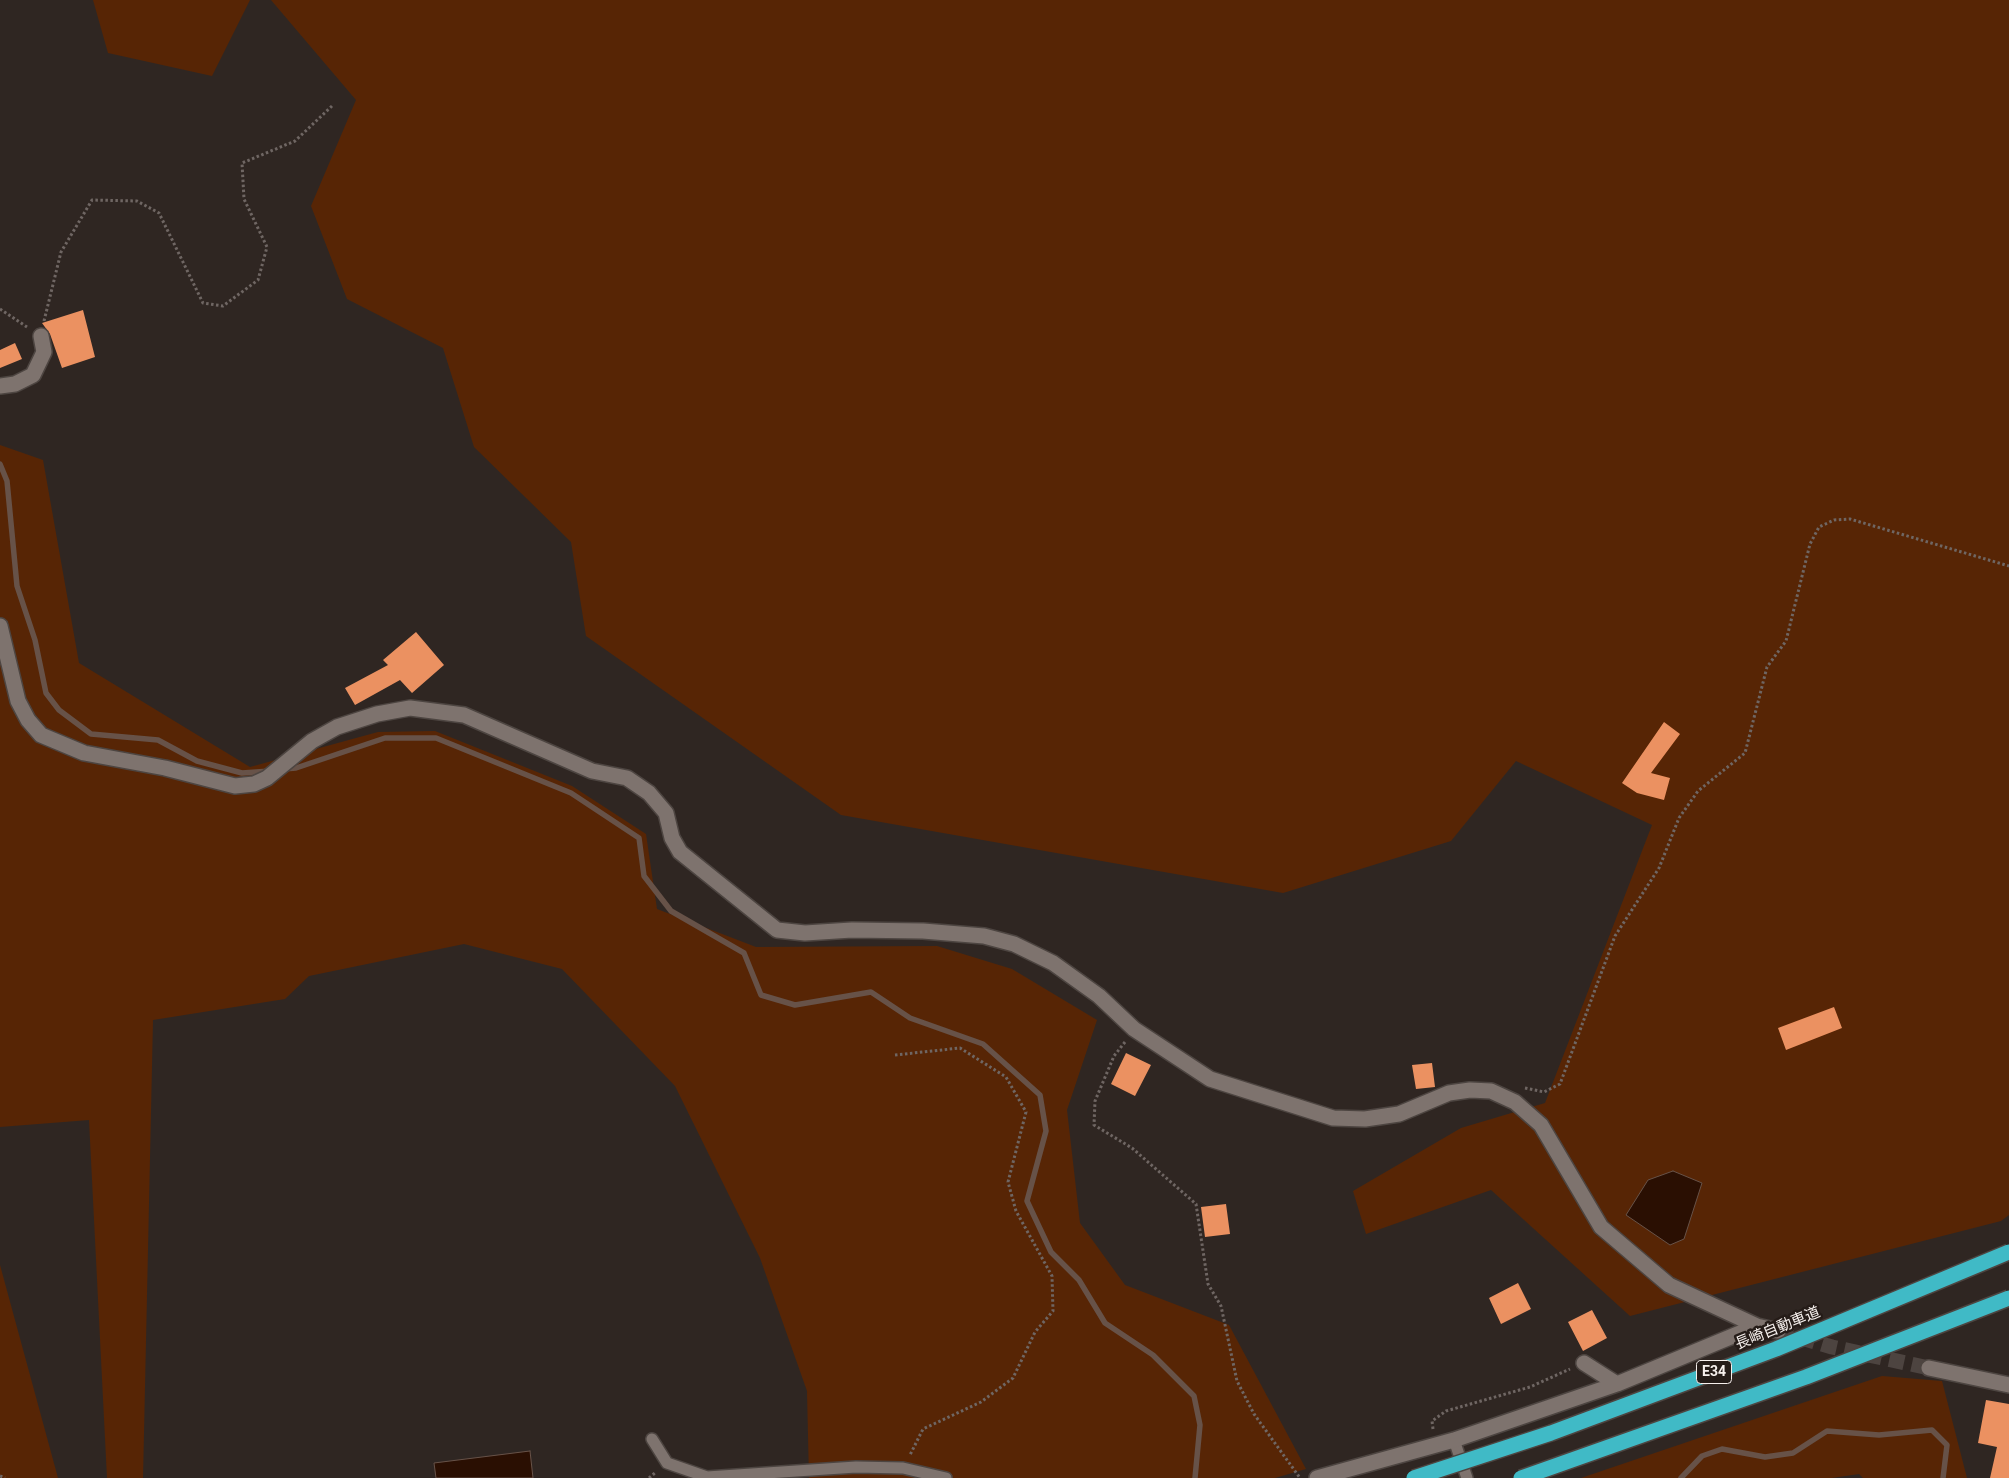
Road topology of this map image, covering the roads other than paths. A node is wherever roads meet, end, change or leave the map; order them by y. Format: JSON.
{"nodes":[{"id":1,"x":41,"y":336,"type":"road end"},
{"id":2,"x":0,"y":386,"type":"edge"},
{"id":3,"x":0,"y":626,"type":"edge"},
{"id":4,"x":2009,"y":1252,"type":"edge"},
{"id":5,"x":2009,"y":1298,"type":"edge"},
{"id":6,"x":1758,"y":1326,"type":"junction"},
{"id":7,"x":1778,"y":1331,"type":"tunnel mouth"},
{"id":8,"x":1584,"y":1363,"type":"road end"},
{"id":9,"x":1929,"y":1368,"type":"tunnel mouth"},
{"id":10,"x":1617,"y":1384,"type":"junction"},
{"id":11,"x":2009,"y":1385,"type":"edge"},
{"id":12,"x":652,"y":1440,"type":"dead end"},
{"id":13,"x":1454,"y":1440,"type":"junction"},
{"id":14,"x":946,"y":1478,"type":"edge"},
{"id":15,"x":1317,"y":1478,"type":"edge"},
{"id":16,"x":1414,"y":1478,"type":"edge"},
{"id":17,"x":1467,"y":1478,"type":"edge"},
{"id":18,"x":1521,"y":1478,"type":"edge"}],
"edges":[{"from":1,"to":2,"type":"street"},
{"from":3,"to":6,"type":"street"},
{"from":4,"to":16,"type":"highway","name":"長崎自動車道","number":"E34","bridge":true},
{"from":5,"to":18,"type":"highway","number":"E34","bridge":true},
{"from":6,"to":7,"type":"street"},
{"from":6,"to":10,"type":"street"},
{"from":8,"to":10,"type":"street"},
{"from":9,"to":11,"type":"street"},
{"from":10,"to":13,"type":"street"},
{"from":12,"to":14,"type":"lane"},
{"from":13,"to":15,"type":"street"},
{"from":13,"to":17,"type":"lane"}]}
